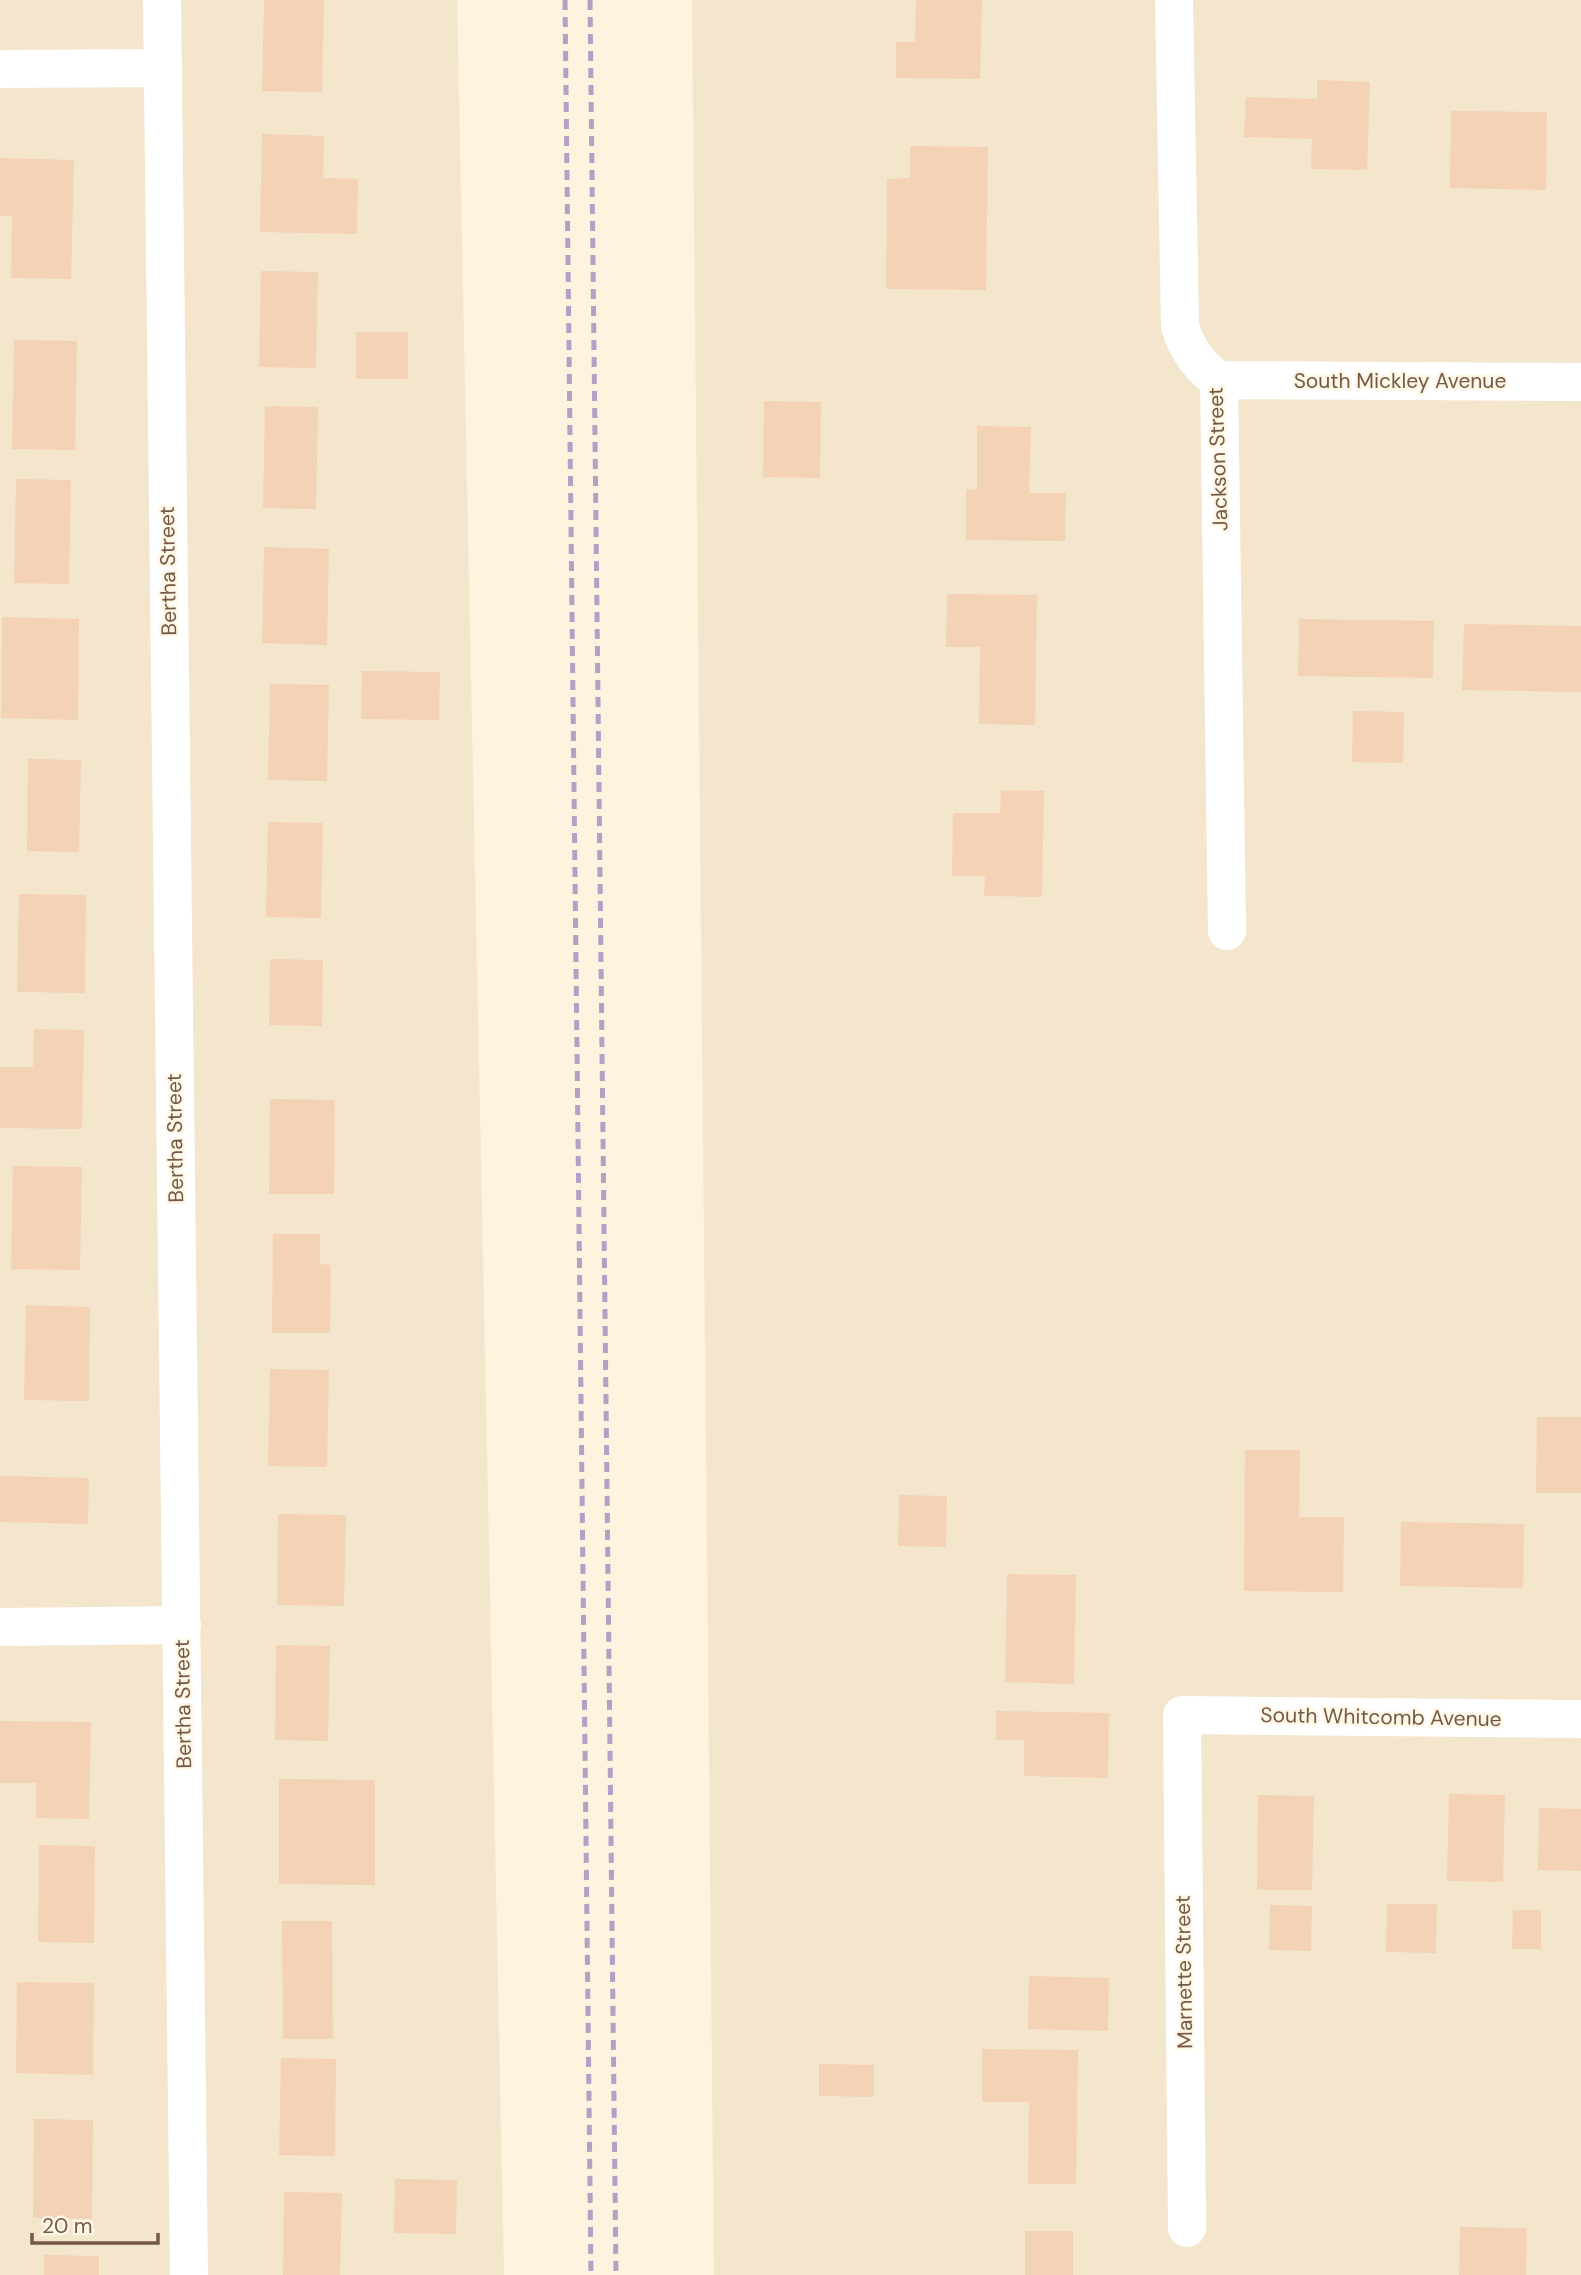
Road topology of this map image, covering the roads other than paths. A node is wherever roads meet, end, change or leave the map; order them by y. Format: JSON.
{"nodes":[{"id":1,"x":162,"y":0,"type":"edge"},
{"id":2,"x":1174,"y":0,"type":"edge"},
{"id":3,"x":163,"y":68,"type":"junction"},
{"id":4,"x":0,"y":69,"type":"edge"},
{"id":5,"x":1219,"y":380,"type":"junction"},
{"id":6,"x":1581,"y":382,"type":"edge"},
{"id":7,"x":1227,"y":931,"type":"dead end"},
{"id":8,"x":182,"y":1625,"type":"junction"},
{"id":9,"x":0,"y":1627,"type":"edge"},
{"id":10,"x":1182,"y":1715,"type":"joint"},
{"id":11,"x":1581,"y":1719,"type":"edge"},
{"id":12,"x":1187,"y":2228,"type":"dead end"},
{"id":13,"x":189,"y":2275,"type":"edge"}],
"edges":[{"from":1,"to":3,"type":"street","name":"Bertha Street"},
{"from":2,"to":5,"type":"street","name":"Jackson Street"},
{"from":3,"to":4,"type":"street"},
{"from":3,"to":8,"type":"street","name":"Bertha Street"},
{"from":5,"to":6,"type":"street","name":"South Mickley Avenue"},
{"from":5,"to":7,"type":"street","name":"Jackson Street"},
{"from":8,"to":9,"type":"street"},
{"from":8,"to":13,"type":"street","name":"Bertha Street"},
{"from":10,"to":11,"type":"street","name":"South Whitcomb Avenue"},
{"from":10,"to":12,"type":"street","name":"Marnette Street"}]}
